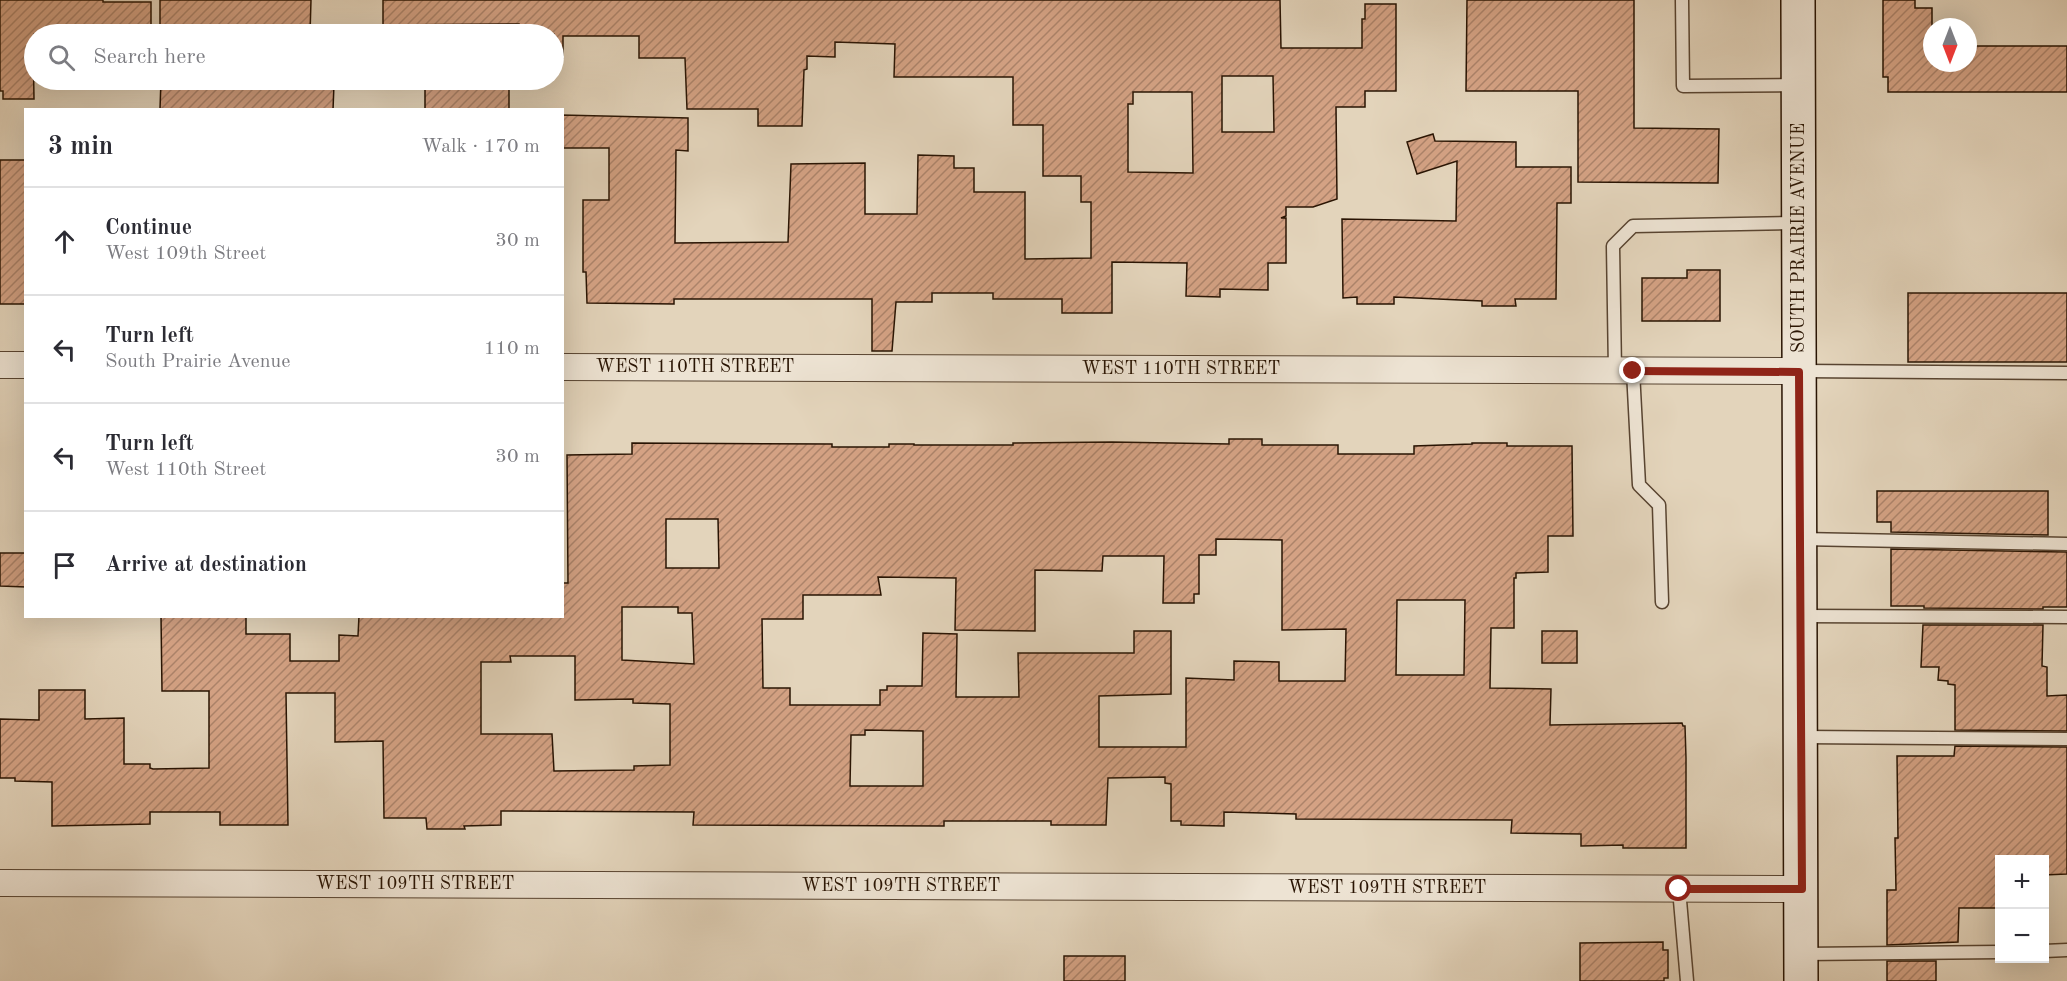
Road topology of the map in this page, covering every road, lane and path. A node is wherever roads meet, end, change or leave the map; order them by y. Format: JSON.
{"nodes":[{"id":1,"x":1682,"y":0,"type":"edge"},
{"id":2,"x":1798,"y":0,"type":"edge"},
{"id":3,"x":1798,"y":85,"type":"junction"},
{"id":4,"x":1799,"y":223,"type":"junction"},
{"id":5,"x":0,"y":365,"type":"edge"},
{"id":6,"x":24,"y":365,"type":"edge"},
{"id":7,"x":564,"y":367,"type":"edge"},
{"id":8,"x":1624,"y":371,"type":"junction"},
{"id":9,"x":1799,"y":372,"type":"junction"},
{"id":10,"x":2067,"y":373,"type":"edge"},
{"id":11,"x":1800,"y":539,"type":"junction"},
{"id":12,"x":2067,"y":544,"type":"edge"},
{"id":13,"x":1662,"y":602,"type":"dead end"},
{"id":14,"x":1800,"y":616,"type":"junction"},
{"id":15,"x":2067,"y":617,"type":"edge"},
{"id":16,"x":1801,"y":737,"type":"junction"},
{"id":17,"x":2067,"y":739,"type":"edge"},
{"id":18,"x":0,"y":883,"type":"edge"},
{"id":19,"x":1679,"y":889,"type":"junction"},
{"id":20,"x":1802,"y":889,"type":"junction"},
{"id":21,"x":2067,"y":950,"type":"edge"},
{"id":22,"x":2049,"y":951,"type":"edge"},
{"id":23,"x":1995,"y":952,"type":"edge"},
{"id":24,"x":1802,"y":967,"type":"edge"},
{"id":25,"x":1687,"y":981,"type":"edge"}],
"edges":[{"from":1,"to":3,"type":"lane"},
{"from":2,"to":3,"type":"main road","name":"SOUTH PRAIRIE AVENUE"},
{"from":3,"to":4,"type":"main road","name":"SOUTH PRAIRIE AVENUE"},
{"from":4,"to":8,"type":"lane"},
{"from":4,"to":9,"type":"main road","name":"SOUTH PRAIRIE AVENUE"},
{"from":5,"to":6,"type":"street"},
{"from":7,"to":8,"type":"street","name":"WEST 110TH STREET"},
{"from":8,"to":9,"type":"street","name":"WEST 110TH STREET"},
{"from":8,"to":13,"type":"lane"},
{"from":9,"to":10,"type":"lane"},
{"from":9,"to":11,"type":"main road","name":"SOUTH PRAIRIE AVENUE"},
{"from":11,"to":12,"type":"lane"},
{"from":11,"to":14,"type":"main road","name":"SOUTH PRAIRIE AVENUE"},
{"from":14,"to":15,"type":"lane"},
{"from":14,"to":16,"type":"main road","name":"SOUTH PRAIRIE AVENUE"},
{"from":16,"to":17,"type":"lane"},
{"from":16,"to":20,"type":"main road","name":"SOUTH PRAIRIE AVENUE"},
{"from":18,"to":19,"type":"street","name":"WEST 109TH STREET"},
{"from":19,"to":20,"type":"street","name":"WEST 109TH STREET"},
{"from":19,"to":25,"type":"lane"},
{"from":20,"to":24,"type":"main road","name":"SOUTH PRAIRIE AVENUE"},
{"from":21,"to":22,"type":"lane"},
{"from":23,"to":24,"type":"lane"}]}
